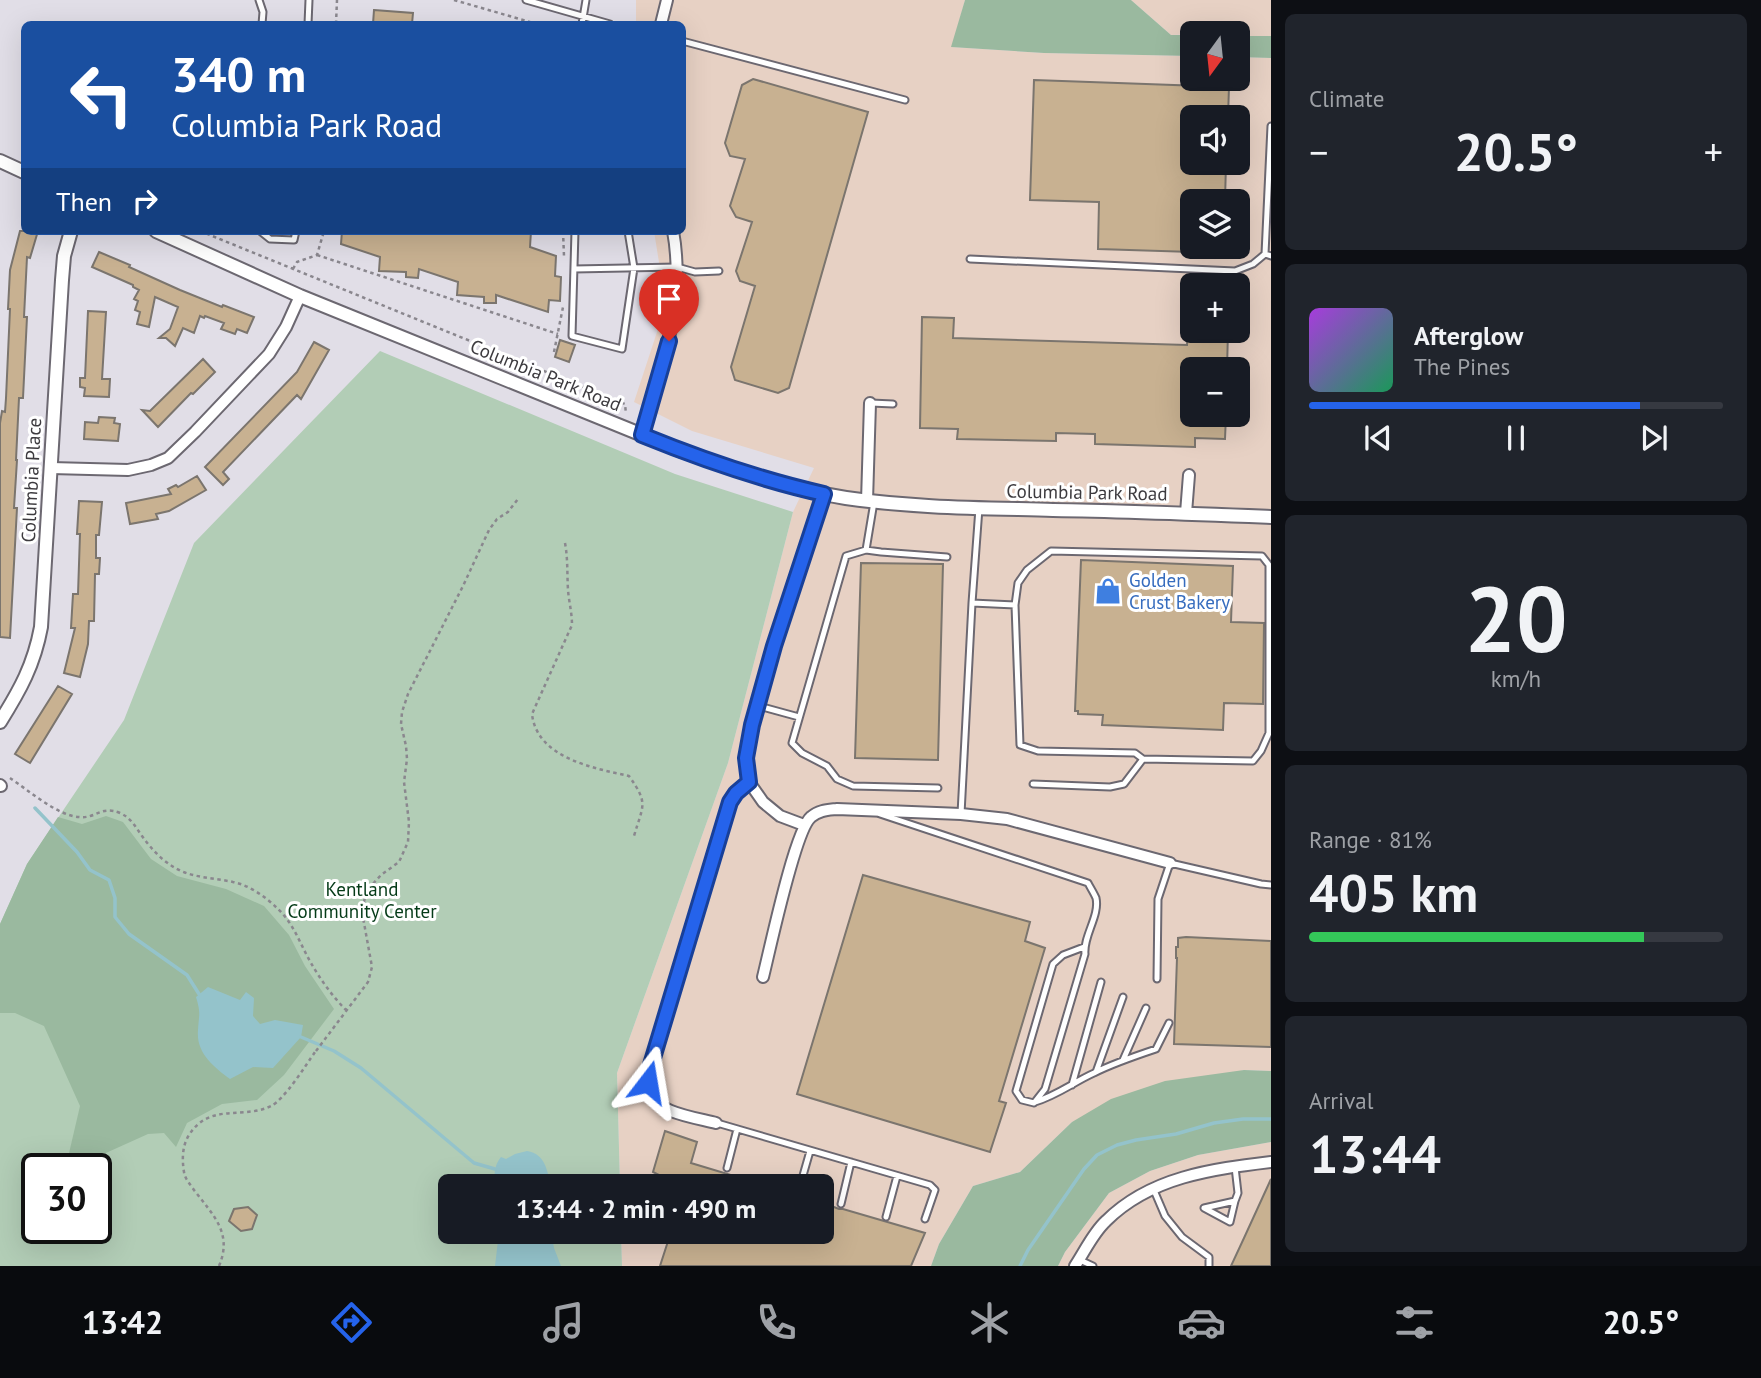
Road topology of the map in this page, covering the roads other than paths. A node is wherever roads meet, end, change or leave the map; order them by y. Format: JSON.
{"nodes":[{"id":1,"x":259,"y":0,"type":"edge"},
{"id":2,"x":309,"y":0,"type":"edge"},
{"id":3,"x":526,"y":0,"type":"edge"},
{"id":4,"x":586,"y":0,"type":"edge"},
{"id":5,"x":667,"y":0,"type":"edge"},
{"id":6,"x":583,"y":17,"type":"junction"},
{"id":7,"x":262,"y":21,"type":"edge"},
{"id":8,"x":308,"y":21,"type":"edge"},
{"id":9,"x":582,"y":21,"type":"edge"},
{"id":10,"x":598,"y":21,"type":"edge"},
{"id":11,"x":662,"y":21,"type":"edge"},
{"id":12,"x":686,"y":42,"type":"edge"},
{"id":13,"x":905,"y":100,"type":"dead end"},
{"id":14,"x":1271,"y":126,"type":"edge"},
{"id":15,"x":0,"y":161,"type":"edge"},
{"id":16,"x":21,"y":171,"type":"edge"},
{"id":17,"x":70,"y":235,"type":"edge"},
{"id":18,"x":165,"y":235,"type":"edge"},
{"id":19,"x":265,"y":235,"type":"edge"},
{"id":20,"x":295,"y":235,"type":"edge"},
{"id":21,"x":575,"y":235,"type":"edge"},
{"id":22,"x":629,"y":235,"type":"edge"},
{"id":23,"x":674,"y":235,"type":"edge"},
{"id":24,"x":1268,"y":255,"type":"edge"},
{"id":25,"x":970,"y":260,"type":"dead end"},
{"id":26,"x":677,"y":267,"type":"junction"},
{"id":27,"x":634,"y":268,"type":"junction"},
{"id":28,"x":574,"y":269,"type":"junction"},
{"id":29,"x":719,"y":271,"type":"dead end"},
{"id":30,"x":300,"y":296,"type":"junction"},
{"id":31,"x":870,"y":403,"type":"joint"},
{"id":32,"x":892,"y":404,"type":"dead end"},
{"id":33,"x":642,"y":435,"type":"junction"},
{"id":34,"x":51,"y":468,"type":"junction"},
{"id":35,"x":1189,"y":475,"type":"dead end"},
{"id":36,"x":824,"y":494,"type":"junction"},
{"id":37,"x":871,"y":501,"type":"junction"},
{"id":38,"x":979,"y":508,"type":"junction"},
{"id":39,"x":1185,"y":513,"type":"junction"},
{"id":40,"x":1271,"y":517,"type":"edge"},
{"id":41,"x":866,"y":550,"type":"junction"},
{"id":42,"x":947,"y":557,"type":"dead end"},
{"id":43,"x":972,"y":603,"type":"junction"},
{"id":44,"x":1015,"y":605,"type":"junction"},
{"id":45,"x":758,"y":705,"type":"junction"},
{"id":46,"x":799,"y":717,"type":"junction"},
{"id":47,"x":0,"y":722,"type":"edge"},
{"id":48,"x":1143,"y":759,"type":"junction"},
{"id":49,"x":749,"y":782,"type":"junction"},
{"id":50,"x":1033,"y":785,"type":"dead end"},
{"id":51,"x":938,"y":788,"type":"dead end"},
{"id":52,"x":867,"y":810,"type":"junction"},
{"id":53,"x":961,"y":814,"type":"junction"},
{"id":54,"x":804,"y":825,"type":"junction"},
{"id":55,"x":1170,"y":863,"type":"junction"},
{"id":56,"x":1271,"y":885,"type":"edge"},
{"id":57,"x":1084,"y":947,"type":"junction"},
{"id":58,"x":763,"y":977,"type":"dead end"},
{"id":59,"x":1157,"y":979,"type":"dead end"},
{"id":60,"x":1101,"y":982,"type":"dead end"},
{"id":61,"x":1123,"y":997,"type":"dead end"},
{"id":62,"x":1146,"y":1007,"type":"dead end"},
{"id":63,"x":1169,"y":1023,"type":"dead end"},
{"id":64,"x":1124,"y":1060,"type":"junction"},
{"id":65,"x":1096,"y":1072,"type":"junction"},
{"id":66,"x":1072,"y":1085,"type":"junction"},
{"id":67,"x":1034,"y":1103,"type":"junction"},
{"id":68,"x":716,"y":1123,"type":"joint"},
{"id":69,"x":737,"y":1129,"type":"junction"},
{"id":70,"x":810,"y":1151,"type":"junction"},
{"id":71,"x":851,"y":1162,"type":"junction"},
{"id":72,"x":1271,"y":1162,"type":"edge"},
{"id":73,"x":1235,"y":1167,"type":"junction"},
{"id":74,"x":727,"y":1168,"type":"dead end"},
{"id":75,"x":803,"y":1174,"type":"edge"},
{"id":76,"x":897,"y":1176,"type":"junction"},
{"id":77,"x":1153,"y":1188,"type":"junction"},
{"id":78,"x":1235,"y":1201,"type":"junction"},
{"id":79,"x":841,"y":1204,"type":"dead end"},
{"id":80,"x":886,"y":1217,"type":"dead end"},
{"id":81,"x":925,"y":1219,"type":"dead end"},
{"id":82,"x":1078,"y":1263,"type":"edge"},
{"id":83,"x":1093,"y":1266,"type":"edge"},
{"id":84,"x":1209,"y":1266,"type":"edge"}],
"edges":[{"from":1,"to":7,"type":"lane"},
{"from":2,"to":8,"type":"lane"},
{"from":3,"to":6,"type":"lane"},
{"from":4,"to":6,"type":"lane"},
{"from":5,"to":11,"type":"street"},
{"from":6,"to":9,"type":"lane"},
{"from":6,"to":10,"type":"lane"},
{"from":12,"to":13,"type":"lane"},
{"from":14,"to":24,"type":"lane"},
{"from":15,"to":16,"type":"street"},
{"from":17,"to":34,"type":"street","name":"Columbia Place"},
{"from":18,"to":30,"type":"street","name":"Columbia Park Road"},
{"from":19,"to":20,"type":"lane"},
{"from":21,"to":28,"type":"lane"},
{"from":22,"to":27,"type":"lane"},
{"from":23,"to":26,"type":"street"},
{"from":24,"to":25,"type":"lane"},
{"from":26,"to":27,"type":"lane"},
{"from":26,"to":29,"type":"lane"},
{"from":26,"to":33,"type":"street"},
{"from":27,"to":28,"type":"lane"},
{"from":27,"to":28,"type":"lane"},
{"from":30,"to":33,"type":"street","name":"Columbia Park Road"},
{"from":30,"to":34,"type":"street"},
{"from":31,"to":32,"type":"lane"},
{"from":31,"to":37,"type":"street"},
{"from":33,"to":36,"type":"street","name":"Columbia Park Road"},
{"from":34,"to":47,"type":"street","name":"Columbia Place"},
{"from":35,"to":39,"type":"street"},
{"from":36,"to":37,"type":"street","name":"Columbia Park Road"},
{"from":36,"to":45,"type":"street"},
{"from":37,"to":38,"type":"street","name":"Columbia Park Road"},
{"from":37,"to":41,"type":"lane"},
{"from":38,"to":39,"type":"street","name":"Columbia Park Road"},
{"from":38,"to":43,"type":"lane"},
{"from":39,"to":40,"type":"street","name":"Columbia Park Road"},
{"from":41,"to":42,"type":"lane"},
{"from":41,"to":46,"type":"lane"},
{"from":43,"to":44,"type":"lane"},
{"from":43,"to":53,"type":"lane"},
{"from":44,"to":48,"type":"lane"},
{"from":44,"to":48,"type":"lane"},
{"from":45,"to":46,"type":"lane"},
{"from":45,"to":49,"type":"street"},
{"from":46,"to":51,"type":"lane"},
{"from":48,"to":50,"type":"lane"},
{"from":49,"to":54,"type":"street"},
{"from":49,"to":68,"type":"street"},
{"from":52,"to":53,"type":"street"},
{"from":52,"to":54,"type":"street"},
{"from":52,"to":57,"type":"lane"},
{"from":53,"to":55,"type":"street"},
{"from":54,"to":58,"type":"street"},
{"from":55,"to":56,"type":"lane"},
{"from":55,"to":59,"type":"lane"},
{"from":57,"to":67,"type":"lane"},
{"from":57,"to":67,"type":"lane"},
{"from":60,"to":66,"type":"lane"},
{"from":61,"to":65,"type":"lane"},
{"from":62,"to":64,"type":"lane"},
{"from":63,"to":64,"type":"lane"},
{"from":64,"to":65,"type":"lane"},
{"from":65,"to":66,"type":"lane"},
{"from":66,"to":67,"type":"lane"},
{"from":68,"to":69,"type":"lane"},
{"from":69,"to":70,"type":"lane"},
{"from":69,"to":74,"type":"lane"},
{"from":70,"to":71,"type":"lane"},
{"from":70,"to":75,"type":"lane"},
{"from":71,"to":76,"type":"lane"},
{"from":71,"to":79,"type":"lane"},
{"from":72,"to":73,"type":"street"},
{"from":73,"to":77,"type":"street"},
{"from":73,"to":78,"type":"lane"},
{"from":76,"to":80,"type":"lane"},
{"from":76,"to":81,"type":"lane"},
{"from":77,"to":82,"type":"street"},
{"from":77,"to":84,"type":"lane"},
{"from":78,"to":78,"type":"lane"},
{"from":82,"to":83,"type":"lane"}]}
